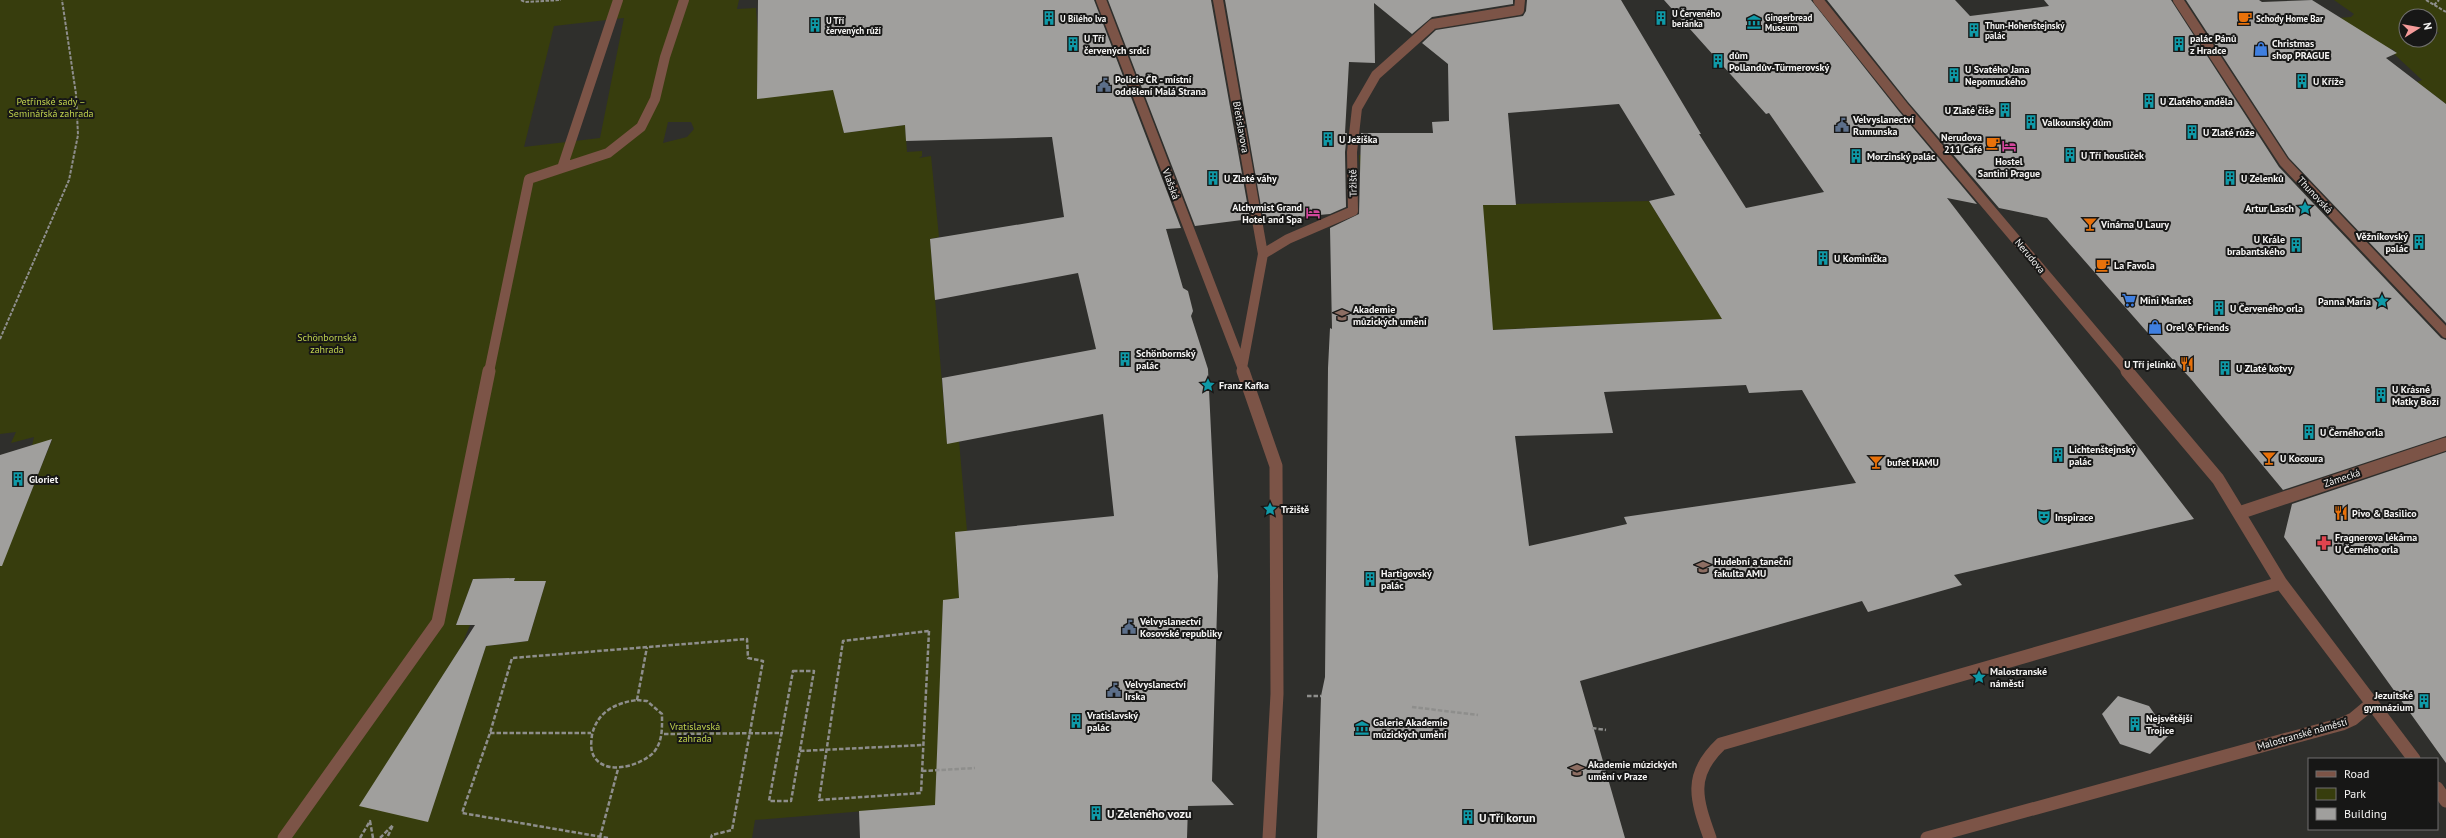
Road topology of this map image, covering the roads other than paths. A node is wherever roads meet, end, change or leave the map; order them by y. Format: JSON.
{"nodes":[{"id":1,"x":618,"y":0,"type":"edge"},
{"id":2,"x":684,"y":0,"type":"edge"},
{"id":3,"x":1101,"y":0,"type":"edge"},
{"id":4,"x":1218,"y":0,"type":"edge"},
{"id":5,"x":1520,"y":0,"type":"edge"},
{"id":6,"x":1818,"y":0,"type":"edge"},
{"id":7,"x":2178,"y":0,"type":"edge"},
{"id":8,"x":562,"y":168,"type":"junction"},
{"id":9,"x":1263,"y":254,"type":"junction"},
{"id":10,"x":2446,"y":333,"type":"edge"},
{"id":11,"x":1242,"y":368,"type":"junction"},
{"id":12,"x":2446,"y":444,"type":"edge"},
{"id":13,"x":2239,"y":513,"type":"junction"},
{"id":14,"x":2281,"y":583,"type":"junction"},
{"id":15,"x":2371,"y":704,"type":"junction"},
{"id":16,"x":2413,"y":758,"type":"edge"},
{"id":17,"x":2438,"y":789,"type":"edge"},
{"id":18,"x":2446,"y":801,"type":"edge"},
{"id":19,"x":284,"y":838,"type":"edge"},
{"id":20,"x":1269,"y":838,"type":"edge"},
{"id":21,"x":1710,"y":838,"type":"edge"},
{"id":22,"x":1927,"y":838,"type":"edge"}],
"edges":[{"from":1,"to":8,"type":"street"},
{"from":2,"to":8,"type":"street"},
{"from":3,"to":11,"type":"street","name":"Vlašská"},
{"from":4,"to":9,"type":"street","name":"Břetislavova"},
{"from":5,"to":9,"type":"street","name":"Tržiště"},
{"from":6,"to":13,"type":"street","name":"Nerudova"},
{"from":7,"to":10,"type":"street","name":"Thunovská"},
{"from":8,"to":19,"type":"street"},
{"from":9,"to":11,"type":"street"},
{"from":11,"to":20,"type":"street"},
{"from":12,"to":13,"type":"street","name":"Zámecká"},
{"from":13,"to":14,"type":"street"},
{"from":14,"to":15,"type":"street"},
{"from":14,"to":21,"type":"street"},
{"from":15,"to":16,"type":"street"},
{"from":15,"to":22,"type":"street","name":"Malostranské náměstí"},
{"from":17,"to":18,"type":"street"}]}
